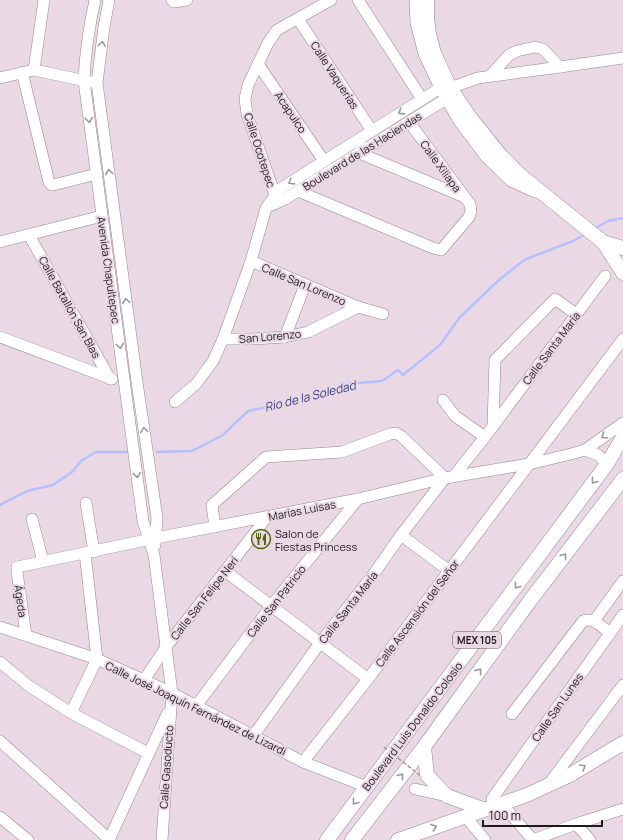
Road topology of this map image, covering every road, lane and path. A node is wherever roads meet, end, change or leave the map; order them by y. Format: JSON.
{"nodes":[{"id":1,"x":44,"y":0,"type":"edge"},
{"id":2,"x":95,"y":0,"type":"edge"},
{"id":3,"x":109,"y":0,"type":"edge"},
{"id":4,"x":172,"y":0,"type":"edge"},
{"id":5,"x":187,"y":0,"type":"edge"},
{"id":6,"x":331,"y":0,"type":"edge"},
{"id":7,"x":358,"y":0,"type":"edge"},
{"id":8,"x":415,"y":0,"type":"edge"},
{"id":9,"x":427,"y":0,"type":"edge"},
{"id":10,"x":298,"y":19,"type":"junction"},
{"id":11,"x":623,"y":58,"type":"edge"},
{"id":12,"x":258,"y":64,"type":"junction"},
{"id":13,"x":560,"y":67,"type":"junction"},
{"id":14,"x":34,"y":70,"type":"junction"},
{"id":15,"x":22,"y":72,"type":"junction"},
{"id":16,"x":490,"y":76,"type":"junction"},
{"id":17,"x":0,"y":78,"type":"edge"},
{"id":18,"x":84,"y":81,"type":"junction"},
{"id":19,"x":97,"y":83,"type":"junction"},
{"id":20,"x":446,"y":92,"type":"junction"},
{"id":21,"x":422,"y":99,"type":"junction"},
{"id":22,"x":409,"y":122,"type":"junction"},
{"id":23,"x":372,"y":131,"type":"junction"},
{"id":24,"x":359,"y":145,"type":"junction"},
{"id":25,"x":324,"y":161,"type":"junction"},
{"id":26,"x":96,"y":174,"type":"junction"},
{"id":27,"x":298,"y":191,"type":"junction"},
{"id":28,"x":463,"y":196,"type":"junction"},
{"id":29,"x":276,"y":199,"type":"junction"},
{"id":30,"x":102,"y":216,"type":"junction"},
{"id":31,"x":29,"y":235,"type":"junction"},
{"id":32,"x":600,"y":239,"type":"junction"},
{"id":33,"x":0,"y":242,"type":"edge"},
{"id":34,"x":623,"y":248,"type":"edge"},
{"id":35,"x":251,"y":261,"type":"junction"},
{"id":36,"x":623,"y":273,"type":"edge"},
{"id":37,"x":605,"y":276,"type":"dead end"},
{"id":38,"x":305,"y":285,"type":"junction"},
{"id":39,"x":358,"y":307,"type":"junction"},
{"id":40,"x":383,"y":314,"type":"dead end"},
{"id":41,"x":576,"y":314,"type":"junction"},
{"id":42,"x":285,"y":336,"type":"junction"},
{"id":43,"x":0,"y":337,"type":"edge"},
{"id":44,"x":223,"y":339,"type":"junction"},
{"id":45,"x":623,"y":339,"type":"edge"},
{"id":46,"x":110,"y":379,"type":"junction"},
{"id":47,"x":124,"y":381,"type":"junction"},
{"id":48,"x":137,"y":382,"type":"junction"},
{"id":49,"x":442,"y":400,"type":"dead end"},
{"id":50,"x":175,"y":402,"type":"dead end"},
{"id":51,"x":623,"y":423,"type":"edge"},
{"id":52,"x":493,"y":426,"type":"junction"},
{"id":53,"x":485,"y":437,"type":"junction"},
{"id":54,"x":623,"y":437,"type":"edge"},
{"id":55,"x":585,"y":450,"type":"junction"},
{"id":56,"x":529,"y":464,"type":"junction"},
{"id":57,"x":607,"y":464,"type":"junction"},
{"id":58,"x":449,"y":478,"type":"junction"},
{"id":59,"x":623,"y":479,"type":"edge"},
{"id":60,"x":358,"y":499,"type":"junction"},
{"id":61,"x":86,"y":503,"type":"dead end"},
{"id":62,"x":266,"y":517,"type":"junction"},
{"id":63,"x":32,"y":519,"type":"dead end"},
{"id":64,"x":215,"y":527,"type":"junction"},
{"id":65,"x":401,"y":535,"type":"junction"},
{"id":66,"x":152,"y":539,"type":"junction"},
{"id":67,"x":89,"y":553,"type":"junction"},
{"id":68,"x":43,"y":561,"type":"junction"},
{"id":69,"x":18,"y":567,"type":"joint"},
{"id":70,"x":448,"y":570,"type":"junction"},
{"id":71,"x":225,"y":571,"type":"junction"},
{"id":72,"x":623,"y":581,"type":"edge"},
{"id":73,"x":271,"y":606,"type":"junction"},
{"id":74,"x":623,"y":616,"type":"edge"},
{"id":75,"x":594,"y":621,"type":"junction"},
{"id":76,"x":1,"y":631,"type":"edge"},
{"id":77,"x":610,"y":633,"type":"junction"},
{"id":78,"x":26,"y":636,"type":"junction"},
{"id":79,"x":320,"y":643,"type":"junction"},
{"id":80,"x":166,"y":648,"type":"junction"},
{"id":81,"x":97,"y":659,"type":"junction"},
{"id":82,"x":0,"y":662,"type":"edge"},
{"id":83,"x":368,"y":679,"type":"junction"},
{"id":84,"x":144,"y":680,"type":"junction"},
{"id":85,"x":623,"y":685,"type":"edge"},
{"id":86,"x":172,"y":693,"type":"junction"},
{"id":87,"x":196,"y":706,"type":"junction"},
{"id":88,"x":170,"y":708,"type":"junction"},
{"id":89,"x":71,"y":713,"type":"junction"},
{"id":90,"x":512,"y":714,"type":"dead end"},
{"id":91,"x":253,"y":736,"type":"junction"},
{"id":92,"x":0,"y":741,"type":"edge"},
{"id":93,"x":623,"y":743,"type":"edge"},
{"id":94,"x":384,"y":747,"type":"dead end"},
{"id":95,"x":424,"y":747,"type":"junction"},
{"id":96,"x":148,"y":753,"type":"junction"},
{"id":97,"x":303,"y":762,"type":"junction"},
{"id":98,"x":422,"y":777,"type":"dead end"},
{"id":99,"x":548,"y":786,"type":"junction"},
{"id":100,"x":367,"y":787,"type":"junction"},
{"id":101,"x":415,"y":789,"type":"dead end"},
{"id":102,"x":447,"y":796,"type":"junction"},
{"id":103,"x":492,"y":804,"type":"junction"},
{"id":104,"x":623,"y":809,"type":"edge"},
{"id":105,"x":0,"y":816,"type":"edge"},
{"id":106,"x":465,"y":816,"type":"junction"},
{"id":107,"x":576,"y":824,"type":"junction"},
{"id":108,"x":28,"y":840,"type":"edge"},
{"id":109,"x":109,"y":840,"type":"edge"},
{"id":110,"x":162,"y":840,"type":"edge"},
{"id":111,"x":327,"y":840,"type":"edge"},
{"id":112,"x":352,"y":840,"type":"edge"},
{"id":113,"x":398,"y":840,"type":"edge"},
{"id":114,"x":485,"y":840,"type":"edge"},
{"id":115,"x":533,"y":840,"type":"edge"},
{"id":116,"x":590,"y":840,"type":"edge"}],
"edges":[{"from":1,"to":14,"type":"street"},
{"from":2,"to":18,"type":"street","name":"Avenida Chapultepec"},
{"from":19,"to":3,"type":"street","name":"Avenida Chapultepec","one_way":true},
{"from":4,"to":5,"type":"street"},
{"from":6,"to":10,"type":"street","name":"Calle Ocotepec"},
{"from":7,"to":21,"type":"street"},
{"from":8,"to":20,"type":"street"},
{"from":9,"to":20,"type":"main road"},
{"from":10,"to":12,"type":"street","name":"Calle Ocotepec"},
{"from":10,"to":23,"type":"street","name":"Calle Vaquerías"},
{"from":11,"to":13,"type":"street"},
{"from":12,"to":25,"type":"street","name":"Acapulco"},
{"from":12,"to":29,"type":"street","name":"Calle Ocotepec"},
{"from":13,"to":16,"type":"street"},
{"from":13,"to":16,"type":"street"},
{"from":14,"to":15,"type":"street"},
{"from":14,"to":18,"type":"street"},
{"from":15,"to":17,"type":"street"},
{"from":15,"to":26,"type":"street"},
{"from":16,"to":20,"type":"street"},
{"from":18,"to":19,"type":"street"},
{"from":18,"to":26,"type":"street","name":"Avenida Chapultepec","one_way":true},
{"from":48,"to":19,"type":"street","name":"Avenida Chapultepec","one_way":true},
{"from":20,"to":21,"type":"street","name":"Boulevard de las Haciendas"},
{"from":20,"to":22,"type":"street","name":"Boulevard de las Haciendas"},
{"from":20,"to":32,"type":"main road"},
{"from":21,"to":23,"type":"street","name":"Boulevard de las Haciendas","one_way":true},
{"from":22,"to":24,"type":"street","name":"Boulevard de las Haciendas"},
{"from":22,"to":28,"type":"street","name":"Calle Xiliapa"},
{"from":23,"to":24,"type":"street","name":"Boulevard de las Haciendas"},
{"from":24,"to":25,"type":"street","name":"Boulevard de las Haciendas"},
{"from":24,"to":27,"type":"street","name":"Boulevard de las Haciendas"},
{"from":24,"to":28,"type":"street"},
{"from":25,"to":29,"type":"street","name":"Boulevard de las Haciendas","one_way":true},
{"from":26,"to":30,"type":"street","name":"Avenida Chapultepec"},
{"from":27,"to":28,"type":"street","name":"Calle Xiliapa"},
{"from":27,"to":29,"type":"street","name":"Boulevard de las Haciendas"},
{"from":29,"to":35,"type":"street"},
{"from":30,"to":31,"type":"street"},
{"from":30,"to":47,"type":"street","name":"Avenida Chapultepec","one_way":true},
{"from":31,"to":33,"type":"street"},
{"from":31,"to":46,"type":"street","name":"Calle Batallón San Blas"},
{"from":32,"to":34,"type":"main road"},
{"from":32,"to":36,"type":"main road"},
{"from":35,"to":38,"type":"street","name":"Calle San Lorenzo"},
{"from":35,"to":44,"type":"street"},
{"from":37,"to":41,"type":"street","name":"Calle Santa María"},
{"from":38,"to":39,"type":"street","name":"Calle San Lorenzo"},
{"from":38,"to":42,"type":"street"},
{"from":39,"to":40,"type":"street","name":"Calle San Lorenzo"},
{"from":39,"to":42,"type":"street","name":"San Lorenzo"},
{"from":41,"to":52,"type":"street","name":"Calle Santa María"},
{"from":41,"to":52,"type":"street"},
{"from":42,"to":44,"type":"street","name":"San Lorenzo"},
{"from":43,"to":46,"type":"street"},
{"from":44,"to":50,"type":"street"},
{"from":45,"to":56,"type":"street","name":"Calle Ascensión del Señor"},
{"from":46,"to":47,"type":"street"},
{"from":47,"to":48,"type":"street"},
{"from":47,"to":66,"type":"street","name":"Avenida Chapultepec","one_way":true},
{"from":66,"to":48,"type":"street","name":"Avenida Chapultepec","one_way":true},
{"from":49,"to":53,"type":"street"},
{"from":51,"to":55,"type":"street","name":"Marias Luisas","one_way":true},
{"from":52,"to":53,"type":"street","name":"Calle Santa María"},
{"from":53,"to":58,"type":"street","name":"Calle Santa María"},
{"from":54,"to":57,"type":"main road","name":"Boulevard Luis Donaldo Colosio","number":"MEX 105"},
{"from":55,"to":56,"type":"street","name":"Marias Luisas"},
{"from":55,"to":57,"type":"street"},
{"from":56,"to":58,"type":"street","name":"Marias Luisas"},
{"from":56,"to":70,"type":"street","name":"Calle Ascensión del Señor"},
{"from":57,"to":100,"type":"main road","name":"Boulevard Luis Donaldo Colosio","number":"MEX 105","one_way":true},
{"from":58,"to":60,"type":"street","name":"Marias Luisas"},
{"from":58,"to":64,"type":"street"},
{"from":58,"to":65,"type":"street","name":"Calle Santa María"},
{"from":95,"to":59,"type":"main road","name":"Boulevard Luis Donaldo Colosio","number":"MEX 105","one_way":true},
{"from":60,"to":62,"type":"street","name":"Marias Luisas"},
{"from":60,"to":73,"type":"street","name":"Calle San Patricio"},
{"from":61,"to":67,"type":"street"},
{"from":62,"to":64,"type":"street","name":"Marias Luisas"},
{"from":62,"to":71,"type":"street","name":"Calle San Felipe Neri"},
{"from":63,"to":68,"type":"street"},
{"from":64,"to":66,"type":"street","name":"Marias Luisas"},
{"from":65,"to":70,"type":"street"},
{"from":65,"to":79,"type":"street","name":"Calle Santa María"},
{"from":66,"to":67,"type":"street","name":"Marias Luisas"},
{"from":66,"to":80,"type":"street","name":"Calle Gasoducto"},
{"from":67,"to":68,"type":"street","name":"Marias Luisas"},
{"from":67,"to":81,"type":"street"},
{"from":68,"to":69,"type":"street","name":"Marias Luisas"},
{"from":69,"to":78,"type":"street","name":"Ágeda"},
{"from":70,"to":83,"type":"street","name":"Calle Ascensión del Señor"},
{"from":71,"to":73,"type":"street"},
{"from":71,"to":80,"type":"street","name":"Calle San Felipe Neri"},
{"from":72,"to":75,"type":"street"},
{"from":73,"to":79,"type":"street"},
{"from":73,"to":87,"type":"street","name":"Calle San Patricio"},
{"from":74,"to":77,"type":"street","name":"Calle San Lunes"},
{"from":75,"to":77,"type":"street"},
{"from":75,"to":90,"type":"street"},
{"from":76,"to":78,"type":"street","name":"Calle José Joaquín Fernández de Lizardi"},
{"from":77,"to":103,"type":"street","name":"Calle San Lunes"},
{"from":78,"to":81,"type":"street","name":"Calle José Joaquín Fernández de Lizardi"},
{"from":79,"to":83,"type":"street"},
{"from":79,"to":91,"type":"street","name":"Calle Santa María"},
{"from":80,"to":84,"type":"street","name":"Calle San Felipe Neri"},
{"from":80,"to":86,"type":"street","name":"Calle Gasoducto"},
{"from":81,"to":84,"type":"street","name":"Calle José Joaquín Fernández de Lizardi"},
{"from":81,"to":89,"type":"street"},
{"from":82,"to":89,"type":"street"},
{"from":83,"to":97,"type":"street","name":"Calle Ascensión del Señor"},
{"from":84,"to":86,"type":"street","name":"Calle José Joaquín Fernández de Lizardi"},
{"from":85,"to":99,"type":"street"},
{"from":86,"to":87,"type":"street","name":"Calle José Joaquín Fernández de Lizardi"},
{"from":86,"to":88,"type":"street","name":"Calle Gasoducto"},
{"from":87,"to":91,"type":"street","name":"Calle José Joaquín Fernández de Lizardi"},
{"from":88,"to":96,"type":"street"},
{"from":88,"to":110,"type":"street","name":"Calle Gasoducto"},
{"from":89,"to":96,"type":"street"},
{"from":91,"to":97,"type":"street","name":"Calle José Joaquín Fernández de Lizardi"},
{"from":92,"to":109,"type":"street"},
{"from":99,"to":93,"type":"main road","one_way":true},
{"from":94,"to":98,"type":"path","bridge":true},
{"from":95,"to":102,"type":"main road"},
{"from":112,"to":95,"type":"main road","name":"Boulevard Luis Donaldo Colosio","number":"MEX 105","one_way":true},
{"from":96,"to":109,"type":"street"},
{"from":97,"to":100,"type":"street","name":"Calle José Joaquín Fernández de Lizardi"},
{"from":99,"to":103,"type":"main road"},
{"from":100,"to":111,"type":"main road","name":"Boulevard Luis Donaldo Colosio","number":"MEX 105","one_way":true},
{"from":101,"to":102,"type":"street"},
{"from":102,"to":103,"type":"main road"},
{"from":103,"to":106,"type":"main road"},
{"from":103,"to":115,"type":"street"},
{"from":104,"to":107,"type":"street"},
{"from":105,"to":108,"type":"street"},
{"from":113,"to":106,"type":"main road","one_way":true},
{"from":106,"to":114,"type":"street"},
{"from":107,"to":115,"type":"street"},
{"from":107,"to":116,"type":"street"}]}
